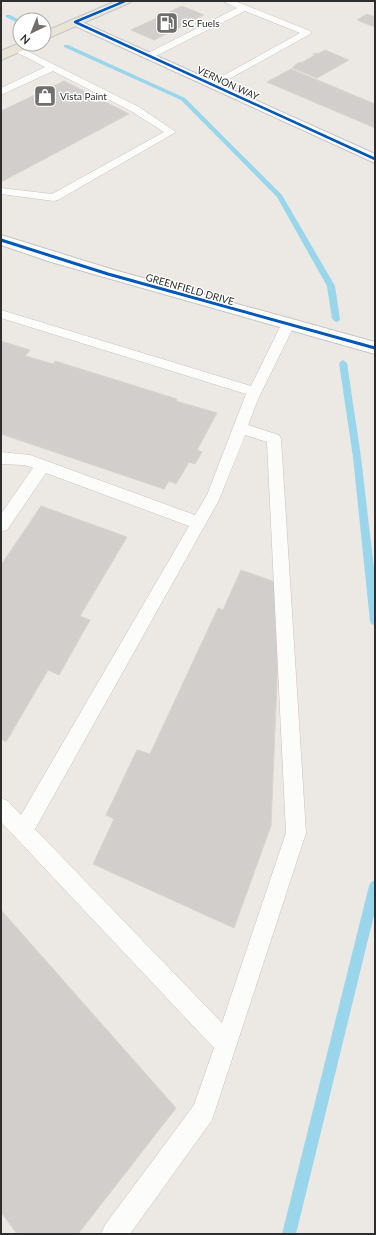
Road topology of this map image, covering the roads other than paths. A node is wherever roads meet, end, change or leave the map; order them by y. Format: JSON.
{"nodes":[{"id":1,"x":125,"y":1,"type":"edge"},
{"id":2,"x":227,"y":1,"type":"edge"},
{"id":3,"x":244,"y":8,"type":"junction"},
{"id":4,"x":75,"y":22,"type":"junction"},
{"id":5,"x":52,"y":32,"type":"edge"},
{"id":6,"x":12,"y":51,"type":"edge"},
{"id":7,"x":31,"y":52,"type":"edge"},
{"id":8,"x":1,"y":56,"type":"edge"},
{"id":9,"x":149,"y":56,"type":"junction"},
{"id":10,"x":53,"y":67,"type":"junction"},
{"id":11,"x":213,"y":85,"type":"junction"},
{"id":12,"x":1,"y":92,"type":"edge"},
{"id":13,"x":375,"y":159,"type":"edge"},
{"id":14,"x":1,"y":191,"type":"edge"},
{"id":15,"x":1,"y":240,"type":"edge"},
{"id":16,"x":1,"y":314,"type":"edge"},
{"id":17,"x":288,"y":324,"type":"junction"},
{"id":18,"x":375,"y":348,"type":"edge"},
{"id":19,"x":255,"y":392,"type":"junction"},
{"id":20,"x":240,"y":428,"type":"junction"},
{"id":21,"x":1,"y":458,"type":"edge"},
{"id":22,"x":43,"y":466,"type":"junction"},
{"id":23,"x":199,"y":523,"type":"junction"},
{"id":24,"x":1,"y":526,"type":"edge"},
{"id":25,"x":1,"y":808,"type":"edge"},
{"id":26,"x":23,"y":831,"type":"junction"},
{"id":27,"x":226,"y":1044,"type":"junction"},
{"id":28,"x":114,"y":1234,"type":"edge"}],
"edges":[{"from":1,"to":4,"type":"main road"},
{"from":2,"to":3,"type":"lane"},
{"from":3,"to":9,"type":"lane"},
{"from":3,"to":11,"type":"lane"},
{"from":4,"to":5,"type":"main road"},
{"from":4,"to":9,"type":"street","name":"VERNON WAY"},
{"from":6,"to":8,"type":"main road"},
{"from":7,"to":10,"type":"lane"},
{"from":9,"to":11,"type":"street","name":"VERNON WAY"},
{"from":10,"to":12,"type":"lane"},
{"from":10,"to":14,"type":"lane"},
{"from":11,"to":13,"type":"street","name":"VERNON WAY"},
{"from":15,"to":17,"type":"street","name":"GREENFIELD DRIVE"},
{"from":16,"to":19,"type":"lane"},
{"from":17,"to":18,"type":"street","name":"GREENFIELD DRIVE"},
{"from":17,"to":19,"type":"lane"},
{"from":19,"to":20,"type":"lane"},
{"from":20,"to":23,"type":"lane"},
{"from":20,"to":27,"type":"lane"},
{"from":21,"to":22,"type":"lane"},
{"from":22,"to":23,"type":"lane"},
{"from":22,"to":24,"type":"lane"},
{"from":23,"to":26,"type":"lane"},
{"from":25,"to":26,"type":"lane"},
{"from":26,"to":27,"type":"lane"},
{"from":27,"to":28,"type":"lane"}]}
